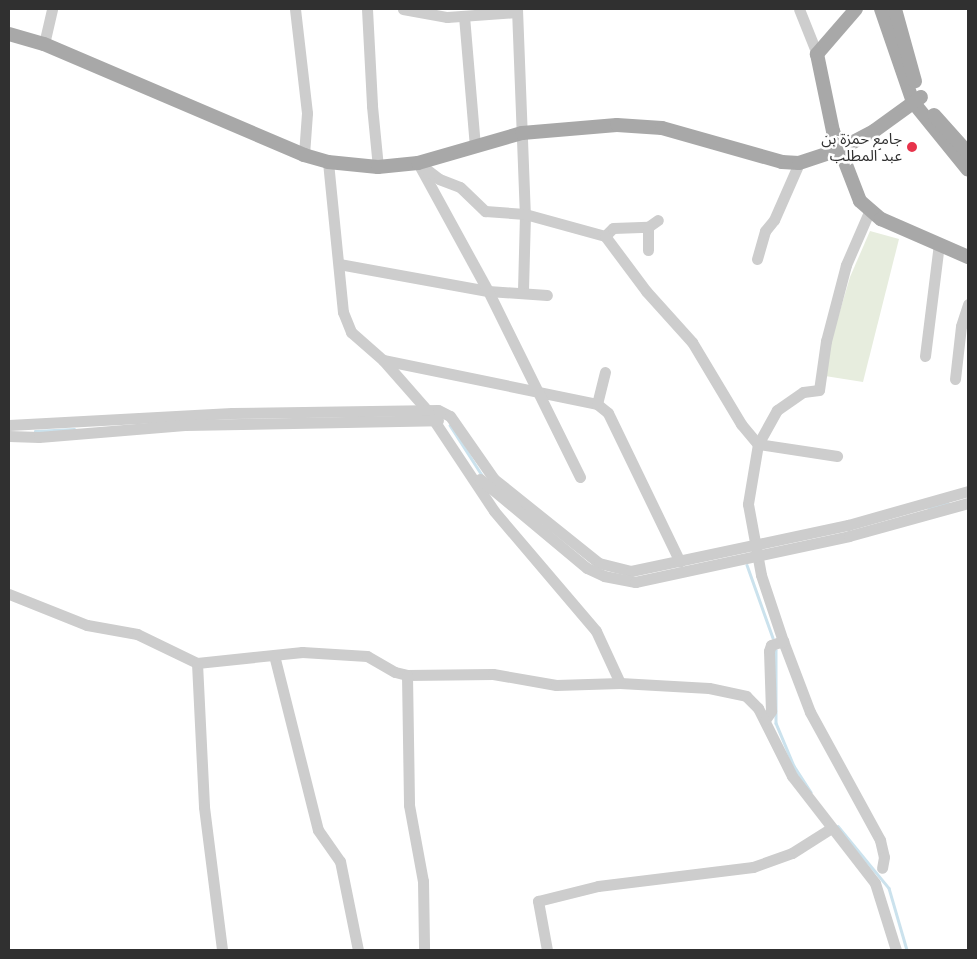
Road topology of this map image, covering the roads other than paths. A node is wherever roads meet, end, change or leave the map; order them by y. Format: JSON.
{"nodes":[{"id":1,"x":52,"y":9,"type":"edge"},
{"id":2,"x":295,"y":9,"type":"edge"},
{"id":3,"x":367,"y":9,"type":"edge"},
{"id":4,"x":403,"y":9,"type":"edge"},
{"id":5,"x":799,"y":9,"type":"edge"},
{"id":6,"x":856,"y":9,"type":"edge"},
{"id":7,"x":881,"y":9,"type":"edge"},
{"id":8,"x":895,"y":9,"type":"edge"},
{"id":9,"x":517,"y":10,"type":"edge"},
{"id":10,"x":448,"y":13,"type":"edge"},
{"id":11,"x":464,"y":16,"type":"junction"},
{"id":12,"x":9,"y":34,"type":"edge"},
{"id":13,"x":9,"y":42,"type":"edge"},
{"id":14,"x":44,"y":44,"type":"junction"},
{"id":15,"x":817,"y":54,"type":"junction"},
{"id":16,"x":918,"y":100,"type":"junction"},
{"id":17,"x":244,"y":131,"type":"junction"},
{"id":18,"x":522,"y":134,"type":"junction"},
{"id":19,"x":475,"y":146,"type":"junction"},
{"id":20,"x":838,"y":150,"type":"junction"},
{"id":21,"x":968,"y":153,"type":"edge"},
{"id":22,"x":304,"y":155,"type":"junction"},
{"id":23,"x":328,"y":162,"type":"junction"},
{"id":24,"x":418,"y":163,"type":"junction"},
{"id":25,"x":799,"y":163,"type":"junction"},
{"id":26,"x":378,"y":166,"type":"junction"},
{"id":27,"x":968,"y":170,"type":"edge"},
{"id":28,"x":870,"y":212,"type":"junction"},
{"id":29,"x":525,"y":214,"type":"junction"},
{"id":30,"x":658,"y":220,"type":"dead end"},
{"id":31,"x":648,"y":228,"type":"junction"},
{"id":32,"x":605,"y":236,"type":"junction"},
{"id":33,"x":939,"y":243,"type":"junction"},
{"id":34,"x":648,"y":250,"type":"dead end"},
{"id":35,"x":968,"y":257,"type":"edge"},
{"id":36,"x":757,"y":259,"type":"dead end"},
{"id":37,"x":338,"y":264,"type":"junction"},
{"id":38,"x":488,"y":291,"type":"junction"},
{"id":39,"x":523,"y":293,"type":"junction"},
{"id":40,"x":547,"y":295,"type":"dead end"},
{"id":41,"x":968,"y":304,"type":"edge"},
{"id":42,"x":925,"y":356,"type":"dead end"},
{"id":43,"x":383,"y":360,"type":"junction"},
{"id":44,"x":605,"y":372,"type":"dead end"},
{"id":45,"x":955,"y":379,"type":"dead end"},
{"id":46,"x":536,"y":390,"type":"junction"},
{"id":47,"x":597,"y":404,"type":"junction"},
{"id":48,"x":431,"y":415,"type":"junction"},
{"id":49,"x":185,"y":420,"type":"junction"},
{"id":50,"x":9,"y":425,"type":"edge"},
{"id":51,"x":9,"y":436,"type":"edge"},
{"id":52,"x":758,"y":444,"type":"junction"},
{"id":53,"x":837,"y":456,"type":"dead end"},
{"id":54,"x":580,"y":477,"type":"dead end"},
{"id":55,"x":968,"y":491,"type":"edge"},
{"id":56,"x":968,"y":503,"type":"edge"},
{"id":57,"x":756,"y":549,"type":"junction"},
{"id":58,"x":680,"y":562,"type":"junction"},
{"id":59,"x":9,"y":594,"type":"edge"},
{"id":60,"x":783,"y":641,"type":"junction"},
{"id":61,"x":274,"y":655,"type":"junction"},
{"id":62,"x":197,"y":663,"type":"junction"},
{"id":63,"x":407,"y":675,"type":"junction"},
{"id":64,"x":620,"y":683,"type":"junction"},
{"id":65,"x":765,"y":720,"type":"junction"},
{"id":66,"x":830,"y":829,"type":"junction"},
{"id":67,"x":882,"y":868,"type":"dead end"},
{"id":68,"x":422,"y":949,"type":"edge"},
{"id":69,"x":222,"y":950,"type":"edge"},
{"id":70,"x":358,"y":950,"type":"edge"},
{"id":71,"x":546,"y":950,"type":"edge"},
{"id":72,"x":896,"y":950,"type":"edge"}],
"edges":[{"from":1,"to":14,"type":"street"},
{"from":2,"to":22,"type":"street"},
{"from":3,"to":26,"type":"street"},
{"from":4,"to":10,"type":"street"},
{"from":5,"to":15,"type":"street"},
{"from":6,"to":15,"type":"main road"},
{"from":7,"to":16,"type":"main road"},
{"from":8,"to":16,"type":"main road"},
{"from":9,"to":11,"type":"street"},
{"from":9,"to":18,"type":"street"},
{"from":10,"to":11,"type":"street"},
{"from":11,"to":19,"type":"street"},
{"from":12,"to":14,"type":"main road"},
{"from":13,"to":17,"type":"main road"},
{"from":14,"to":17,"type":"main road"},
{"from":15,"to":20,"type":"main road"},
{"from":16,"to":20,"type":"main road"},
{"from":16,"to":21,"type":"main road"},
{"from":16,"to":27,"type":"main road"},
{"from":17,"to":22,"type":"main road"},
{"from":18,"to":19,"type":"main road"},
{"from":18,"to":25,"type":"main road"},
{"from":18,"to":29,"type":"street"},
{"from":19,"to":24,"type":"main road"},
{"from":20,"to":25,"type":"main road"},
{"from":20,"to":28,"type":"main road"},
{"from":22,"to":23,"type":"main road"},
{"from":23,"to":26,"type":"main road"},
{"from":23,"to":37,"type":"street"},
{"from":24,"to":26,"type":"main road"},
{"from":24,"to":29,"type":"street"},
{"from":24,"to":38,"type":"street"},
{"from":25,"to":36,"type":"street"},
{"from":28,"to":33,"type":"main road"},
{"from":28,"to":52,"type":"street"},
{"from":29,"to":32,"type":"street"},
{"from":29,"to":39,"type":"street"},
{"from":30,"to":31,"type":"street"},
{"from":31,"to":32,"type":"street"},
{"from":31,"to":34,"type":"street"},
{"from":32,"to":52,"type":"street"},
{"from":33,"to":35,"type":"main road"},
{"from":33,"to":42,"type":"street"},
{"from":37,"to":38,"type":"street"},
{"from":37,"to":43,"type":"street"},
{"from":38,"to":39,"type":"street"},
{"from":38,"to":46,"type":"street"},
{"from":39,"to":40,"type":"street"},
{"from":41,"to":45,"type":"street"},
{"from":43,"to":46,"type":"street"},
{"from":43,"to":48,"type":"street"},
{"from":44,"to":47,"type":"street"},
{"from":46,"to":47,"type":"street"},
{"from":46,"to":54,"type":"street"},
{"from":47,"to":58,"type":"street"},
{"from":48,"to":49,"type":"street"},
{"from":48,"to":57,"type":"street"},
{"from":48,"to":58,"type":"street"},
{"from":48,"to":64,"type":"street"},
{"from":49,"to":50,"type":"street"},
{"from":49,"to":51,"type":"street"},
{"from":52,"to":53,"type":"street"},
{"from":52,"to":57,"type":"street"},
{"from":55,"to":57,"type":"street"},
{"from":56,"to":57,"type":"street"},
{"from":57,"to":58,"type":"street"},
{"from":57,"to":60,"type":"street"},
{"from":59,"to":62,"type":"street"},
{"from":60,"to":65,"type":"street"},
{"from":60,"to":67,"type":"street"},
{"from":61,"to":62,"type":"street"},
{"from":61,"to":63,"type":"street"},
{"from":61,"to":70,"type":"street"},
{"from":62,"to":69,"type":"street"},
{"from":63,"to":64,"type":"street"},
{"from":63,"to":68,"type":"street"},
{"from":64,"to":65,"type":"street"},
{"from":65,"to":66,"type":"street"},
{"from":66,"to":71,"type":"street"},
{"from":66,"to":72,"type":"street"}]}
